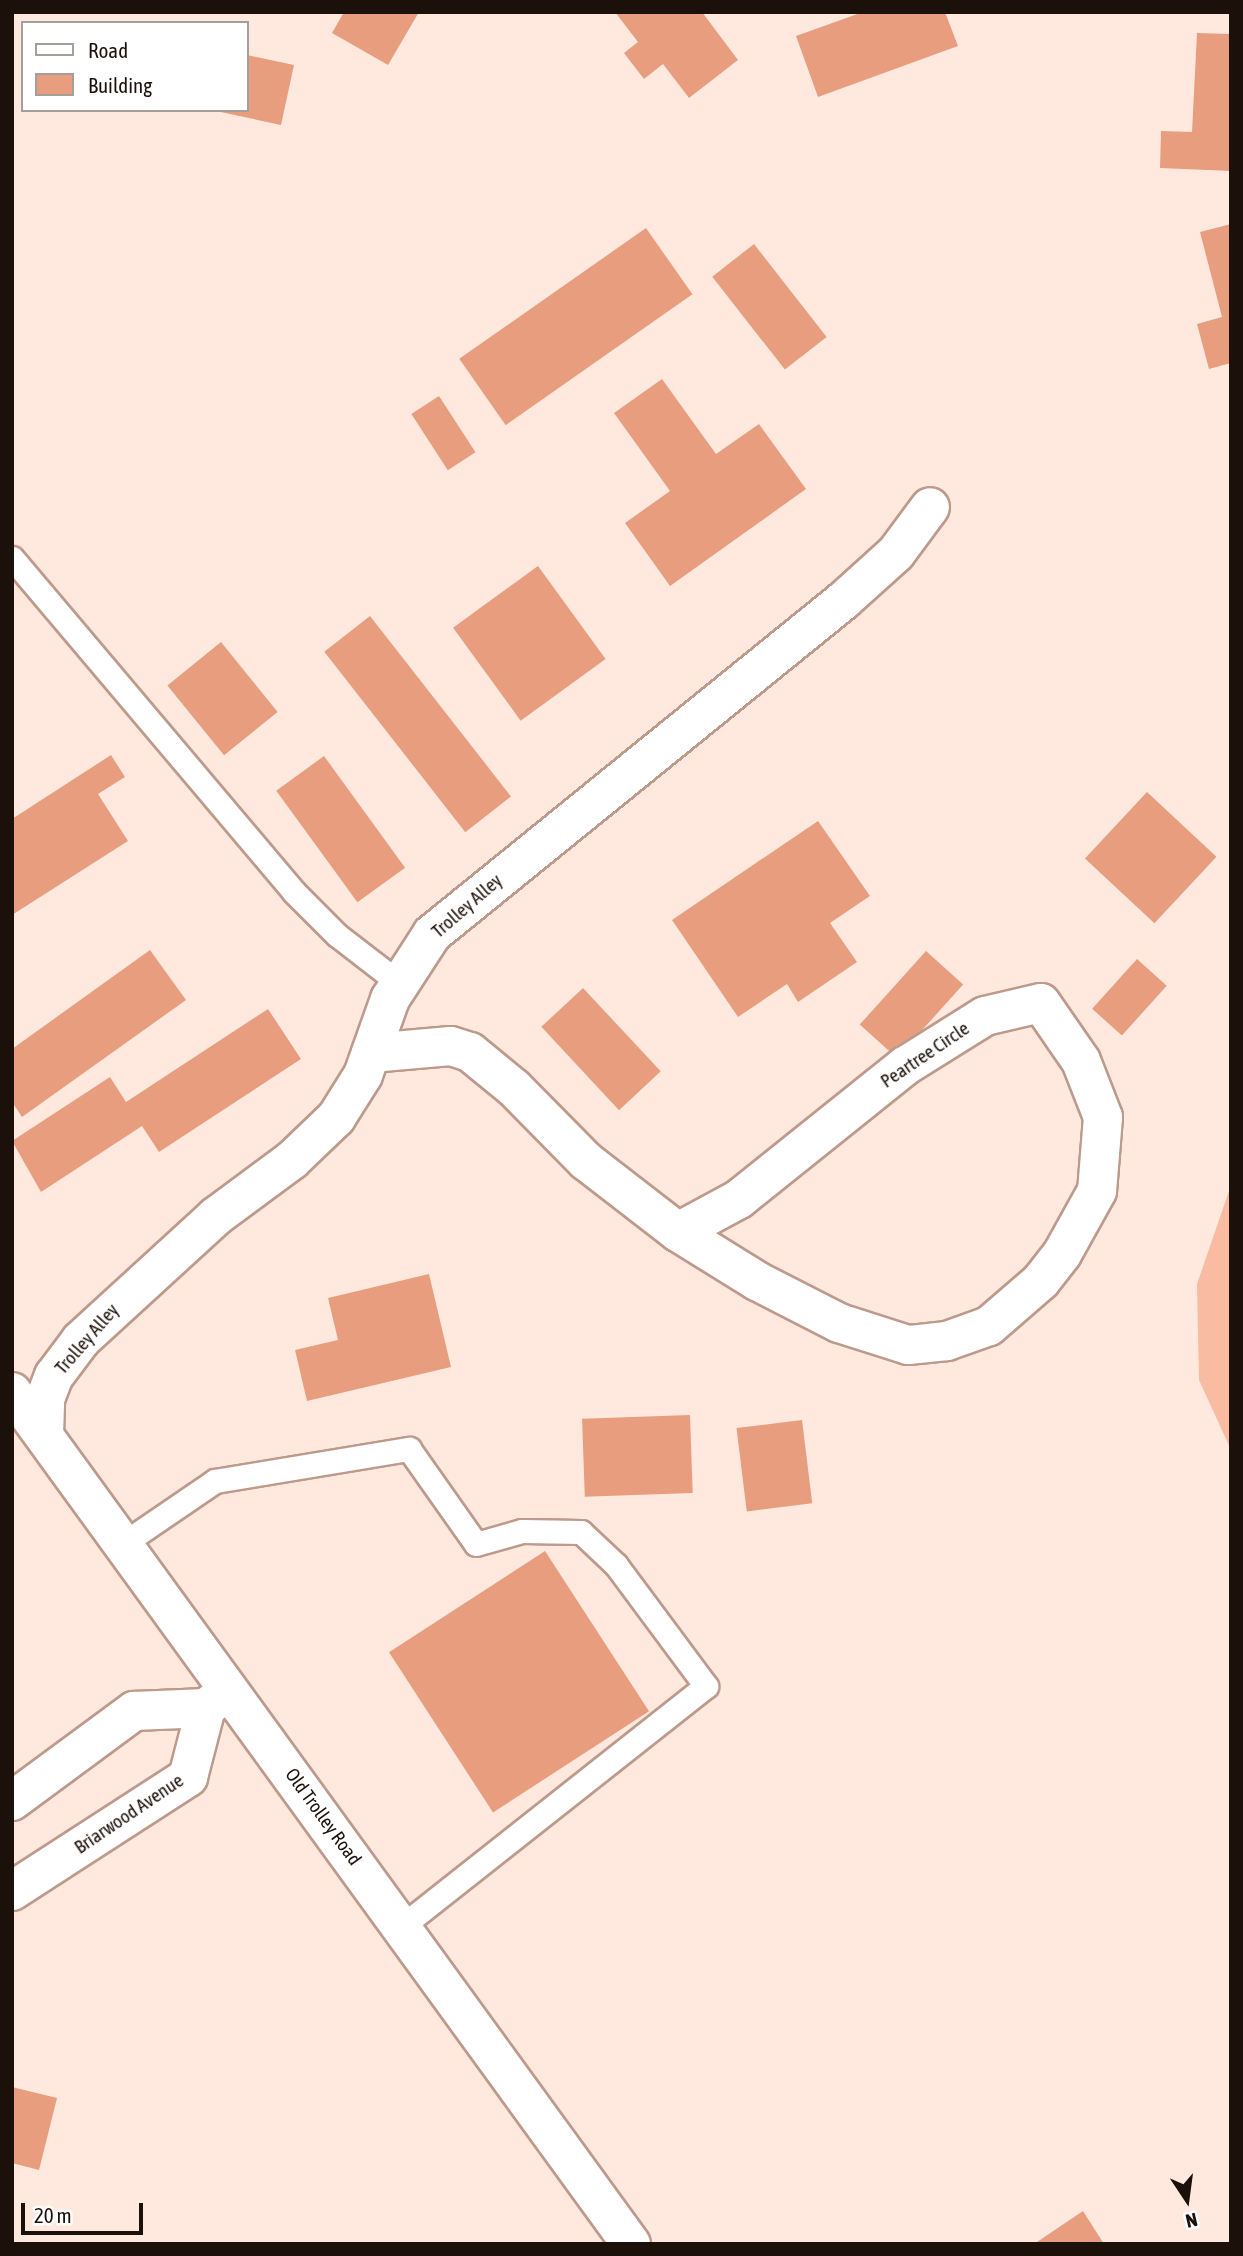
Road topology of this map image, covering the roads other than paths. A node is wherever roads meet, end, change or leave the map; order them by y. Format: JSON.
{"nodes":[{"id":1,"x":930,"y":507,"type":"dead end"},
{"id":2,"x":12,"y":558,"type":"edge"},
{"id":3,"x":399,"y":983,"type":"junction"},
{"id":4,"x":371,"y":1053,"type":"junction"},
{"id":5,"x":678,"y":1231,"type":"junction"},
{"id":6,"x":12,"y":1392,"type":"edge"},
{"id":7,"x":44,"y":1434,"type":"junction"},
{"id":8,"x":124,"y":1543,"type":"junction"},
{"id":9,"x":218,"y":1698,"type":"junction"},
{"id":10,"x":12,"y":1801,"type":"edge"},
{"id":11,"x":12,"y":1891,"type":"edge"},
{"id":12,"x":402,"y":1926,"type":"junction"},
{"id":13,"x":631,"y":2244,"type":"edge"}],
"edges":[{"from":1,"to":3,"type":"street","name":"Trolley Alley"},
{"from":2,"to":3,"type":"lane"},
{"from":3,"to":4,"type":"street","name":"Trolley Alley"},
{"from":4,"to":5,"type":"street","name":"Peartree Circle"},
{"from":4,"to":7,"type":"street","name":"Trolley Alley"},
{"from":5,"to":5,"type":"street","name":"Peartree Circle"},
{"from":6,"to":7,"type":"street","name":"Old Trolley Road"},
{"from":7,"to":8,"type":"street","name":"Old Trolley Road"},
{"from":8,"to":9,"type":"street","name":"Old Trolley Road"},
{"from":8,"to":12,"type":"lane"},
{"from":9,"to":10,"type":"street"},
{"from":9,"to":11,"type":"street","name":"Briarwood Avenue"},
{"from":9,"to":12,"type":"street","name":"Old Trolley Road"},
{"from":12,"to":13,"type":"street","name":"Old Trolley Road"}]}
